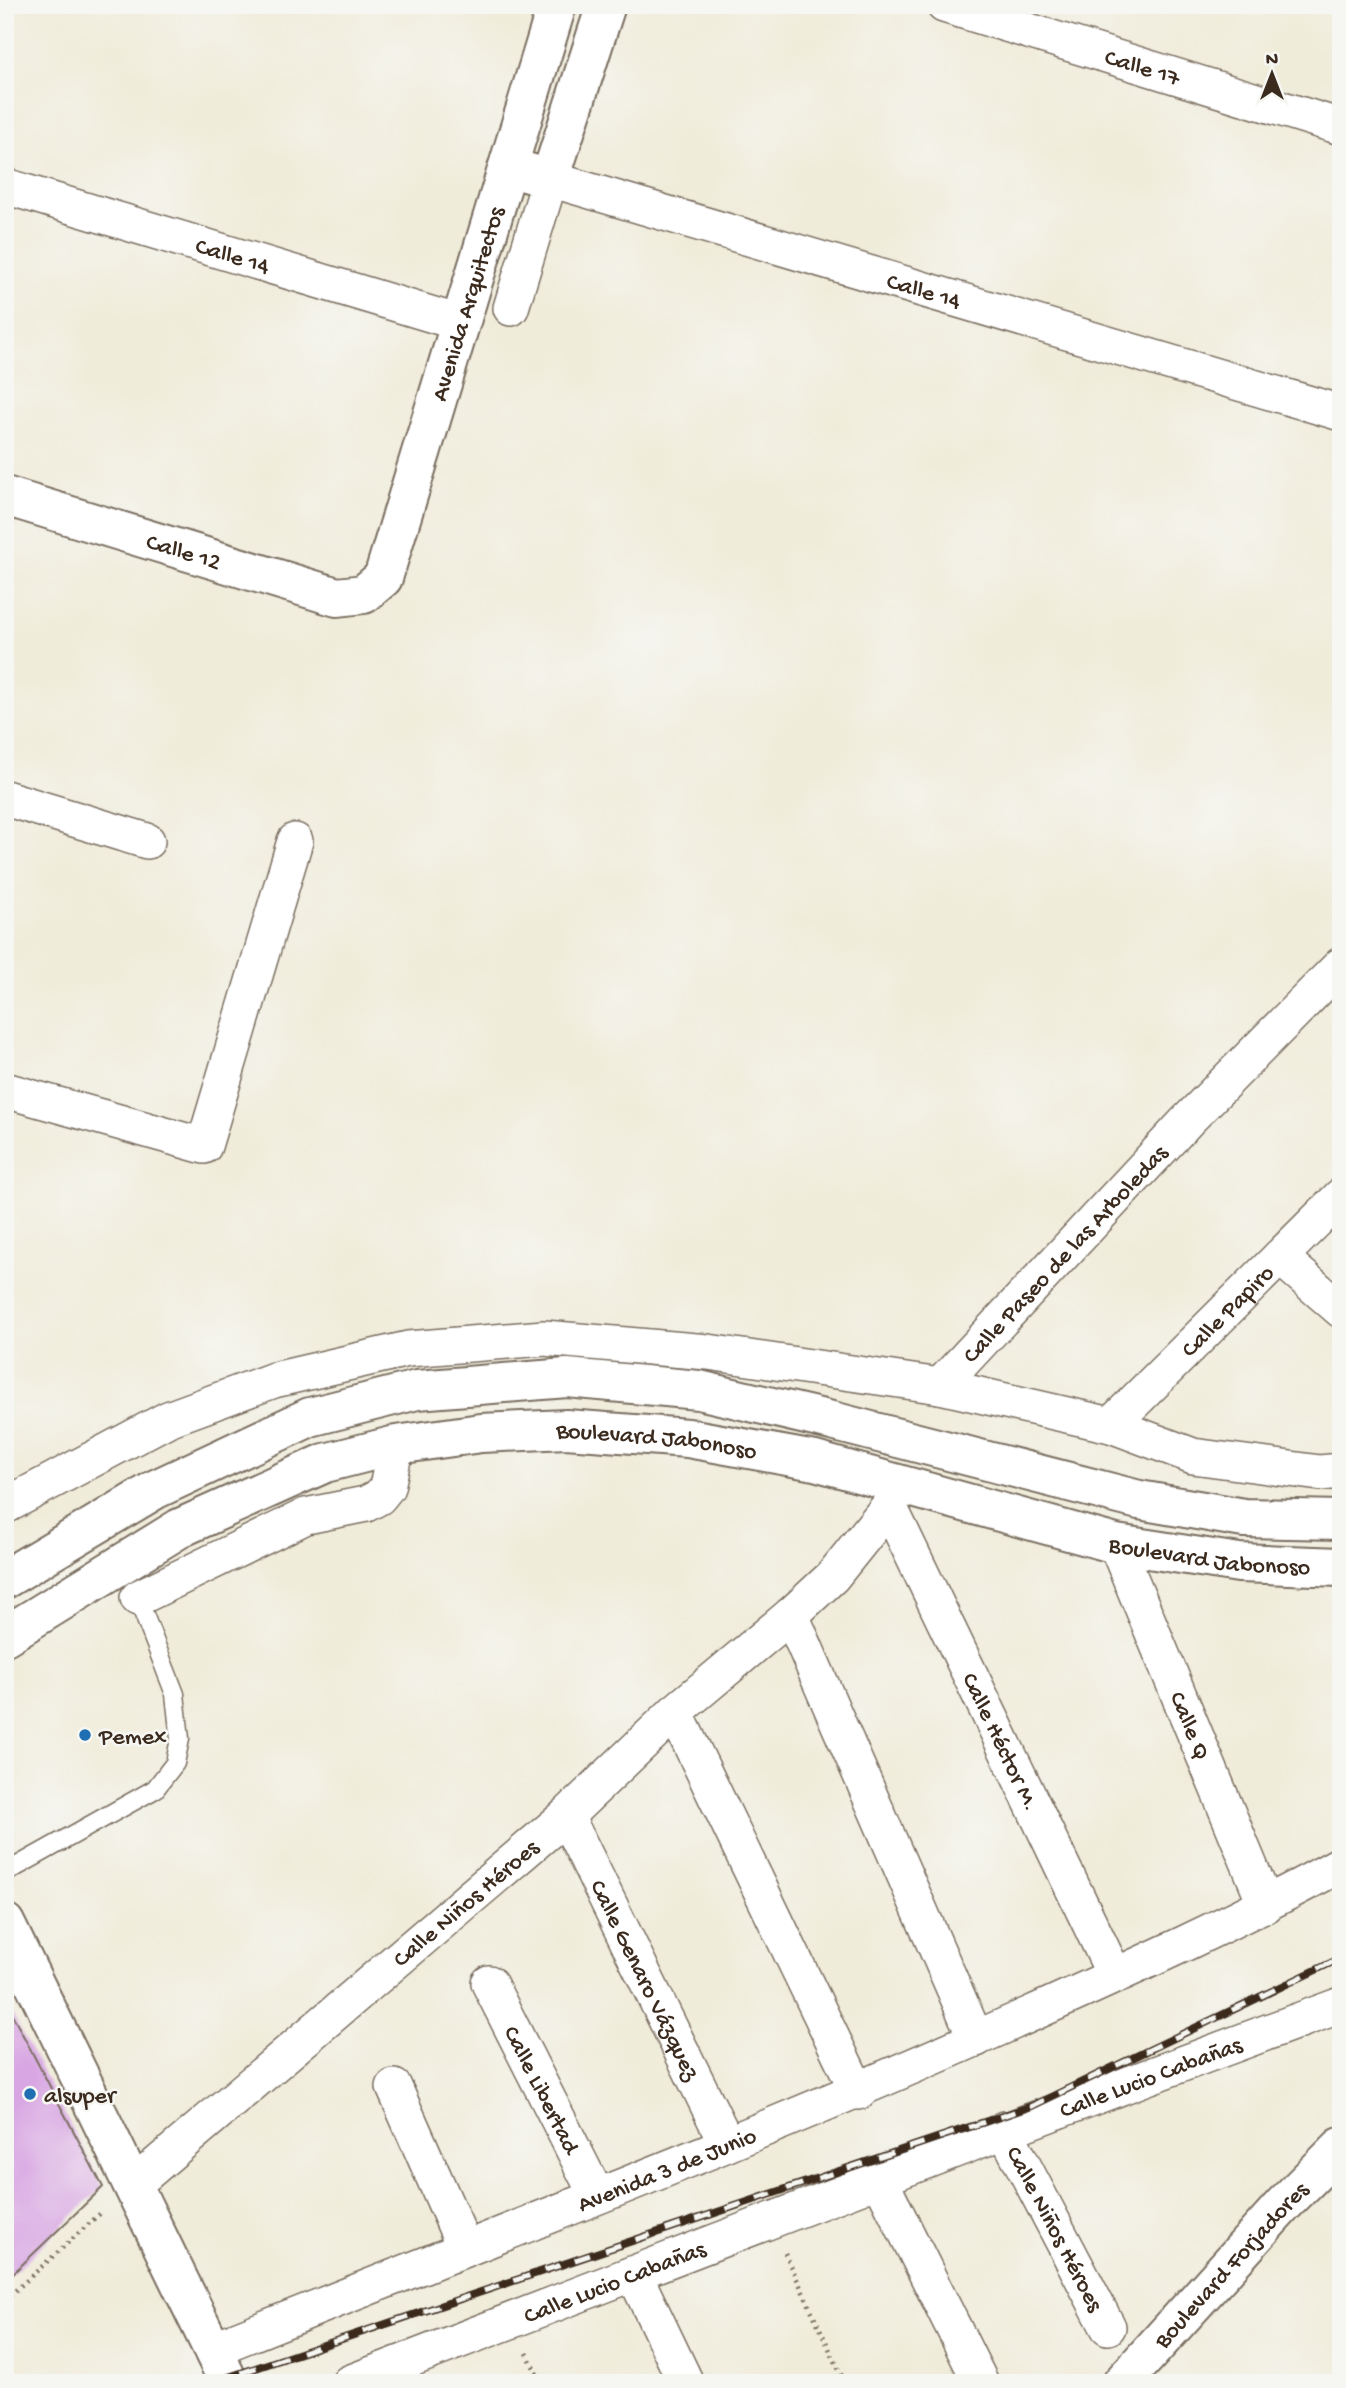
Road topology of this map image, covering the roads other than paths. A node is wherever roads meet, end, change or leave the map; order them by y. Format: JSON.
{"nodes":[{"id":1,"x":557,"y":5,"type":"edge"},
{"id":2,"x":606,"y":5,"type":"edge"},
{"id":3,"x":944,"y":5,"type":"edge"},
{"id":4,"x":1341,"y":127,"type":"edge"},
{"id":5,"x":508,"y":167,"type":"junction"},
{"id":6,"x":550,"y":178,"type":"junction"},
{"id":7,"x":5,"y":186,"type":"edge"},
{"id":8,"x":511,"y":308,"type":"dead end"},
{"id":9,"x":460,"y":323,"type":"junction"},
{"id":10,"x":1341,"y":413,"type":"edge"},
{"id":11,"x":5,"y":496,"type":"edge"},
{"id":12,"x":363,"y":594,"type":"joint"},
{"id":13,"x":5,"y":799,"type":"edge"},
{"id":14,"x":147,"y":841,"type":"dead end"},
{"id":15,"x":295,"y":841,"type":"dead end"},
{"id":16,"x":1341,"y":965,"type":"edge"},
{"id":17,"x":5,"y":1090,"type":"edge"},
{"id":18,"x":1341,"y":1196,"type":"edge"},
{"id":19,"x":1280,"y":1257,"type":"junction"},
{"id":20,"x":1341,"y":1310,"type":"edge"},
{"id":21,"x":940,"y":1386,"type":"junction"},
{"id":22,"x":1111,"y":1425,"type":"junction"},
{"id":23,"x":396,"y":1445,"type":"junction"},
{"id":24,"x":1341,"y":1471,"type":"edge"},
{"id":25,"x":894,"y":1495,"type":"junction"},
{"id":26,"x":5,"y":1506,"type":"edge"},
{"id":27,"x":1341,"y":1520,"type":"edge"},
{"id":28,"x":1116,"y":1544,"type":"junction"},
{"id":29,"x":121,"y":1564,"type":"junction"},
{"id":30,"x":1341,"y":1567,"type":"edge"},
{"id":31,"x":5,"y":1579,"type":"edge"},
{"id":32,"x":138,"y":1598,"type":"junction"},
{"id":33,"x":791,"y":1615,"type":"junction"},
{"id":34,"x":5,"y":1636,"type":"edge"},
{"id":35,"x":675,"y":1712,"type":"junction"},
{"id":36,"x":566,"y":1816,"type":"junction"},
{"id":37,"x":1341,"y":1864,"type":"edge"},
{"id":38,"x":5,"y":1872,"type":"edge"},
{"id":39,"x":1266,"y":1905,"type":"junction"},
{"id":40,"x":5,"y":1923,"type":"edge"},
{"id":41,"x":1115,"y":1976,"type":"junction"},
{"id":42,"x":489,"y":1983,"type":"dead end"},
{"id":43,"x":1341,"y":2005,"type":"edge"},
{"id":44,"x":976,"y":2039,"type":"junction"},
{"id":45,"x":394,"y":2087,"type":"dead end"},
{"id":46,"x":858,"y":2092,"type":"junction"},
{"id":47,"x":1004,"y":2130,"type":"junction"},
{"id":48,"x":727,"y":2144,"type":"junction"},
{"id":49,"x":1341,"y":2147,"type":"edge"},
{"id":50,"x":880,"y":2180,"type":"junction"},
{"id":51,"x":133,"y":2185,"type":"junction"},
{"id":52,"x":597,"y":2196,"type":"junction"},
{"id":53,"x":465,"y":2249,"type":"junction"},
{"id":54,"x":634,"y":2274,"type":"junction"},
{"id":55,"x":1108,"y":2327,"type":"dead end"},
{"id":56,"x":213,"y":2349,"type":"junction"},
{"id":57,"x":1130,"y":2379,"type":"edge"},
{"id":58,"x":229,"y":2383,"type":"edge"},
{"id":59,"x":349,"y":2383,"type":"edge"},
{"id":60,"x":686,"y":2383,"type":"edge"},
{"id":61,"x":981,"y":2383,"type":"edge"}],
"edges":[{"from":1,"to":5,"type":"main road","name":"Avenida Arquitectos"},
{"from":2,"to":6,"type":"main road","name":"Avenida Arquitectos"},
{"from":3,"to":4,"type":"street","name":"Calle 17"},
{"from":5,"to":6,"type":"main road","name":"Calle 14"},
{"from":5,"to":9,"type":"main road","name":"Avenida Arquitectos"},
{"from":6,"to":8,"type":"street","name":"Avenida Arquitectos"},
{"from":6,"to":10,"type":"street","name":"Calle 14"},
{"from":7,"to":9,"type":"street","name":"Calle 14"},
{"from":9,"to":12,"type":"main road","name":"Avenida Arquitectos"},
{"from":11,"to":12,"type":"main road","name":"Calle 12"},
{"from":13,"to":14,"type":"street"},
{"from":15,"to":17,"type":"street"},
{"from":16,"to":21,"type":"street","name":"Calle Paseo de las Arboledas"},
{"from":18,"to":19,"type":"street","name":"Calle Papiro"},
{"from":19,"to":20,"type":"street"},
{"from":19,"to":22,"type":"street","name":"Calle Papiro"},
{"from":21,"to":22,"type":"street"},
{"from":21,"to":26,"type":"street"},
{"from":22,"to":24,"type":"street"},
{"from":23,"to":25,"type":"main road","name":"Boulevard Jabonoso"},
{"from":23,"to":29,"type":"main road","name":"Boulevard Jabonoso"},
{"from":23,"to":32,"type":"street"},
{"from":25,"to":28,"type":"main road","name":"Boulevard Jabonoso"},
{"from":25,"to":33,"type":"street","name":"Calle Niños Héroes"},
{"from":25,"to":41,"type":"street","name":"Calle Héctor M."},
{"from":27,"to":31,"type":"main road","name":"Boulevard Jabonoso"},
{"from":28,"to":30,"type":"main road","name":"Boulevard Jabonoso"},
{"from":28,"to":39,"type":"street","name":"Calle Q"},
{"from":29,"to":32,"type":"lane"},
{"from":29,"to":34,"type":"main road","name":"Boulevard Jabonoso"},
{"from":32,"to":38,"type":"lane"},
{"from":33,"to":35,"type":"street","name":"Calle Niños Héroes"},
{"from":33,"to":44,"type":"street"},
{"from":35,"to":36,"type":"street","name":"Calle Niños Héroes"},
{"from":35,"to":46,"type":"street"},
{"from":36,"to":48,"type":"street","name":"Calle Genaro Vázquez"},
{"from":36,"to":51,"type":"street","name":"Calle Niños Héroes"},
{"from":37,"to":39,"type":"street","name":"Avenida 3 de Junio"},
{"from":39,"to":41,"type":"street","name":"Avenida 3 de Junio"},
{"from":40,"to":51,"type":"main road"},
{"from":41,"to":44,"type":"street","name":"Avenida 3 de Junio"},
{"from":42,"to":52,"type":"street","name":"Calle Libertad"},
{"from":43,"to":47,"type":"street","name":"Calle Lucio Cabañas"},
{"from":44,"to":46,"type":"street","name":"Avenida 3 de Junio"},
{"from":45,"to":53,"type":"street"},
{"from":46,"to":48,"type":"street","name":"Avenida 3 de Junio"},
{"from":47,"to":50,"type":"street","name":"Calle Lucio Cabañas"},
{"from":47,"to":55,"type":"street","name":"Calle Niños Héroes"},
{"from":48,"to":52,"type":"street","name":"Avenida 3 de Junio"},
{"from":49,"to":57,"type":"main road","name":"Boulevard Forjadores"},
{"from":50,"to":54,"type":"street","name":"Calle Lucio Cabañas"},
{"from":50,"to":61,"type":"street"},
{"from":51,"to":56,"type":"main road"},
{"from":52,"to":53,"type":"street","name":"Avenida 3 de Junio"},
{"from":53,"to":56,"type":"street","name":"Avenida 3 de Junio"},
{"from":54,"to":59,"type":"street","name":"Calle Lucio Cabañas"},
{"from":54,"to":60,"type":"street"},
{"from":56,"to":58,"type":"main road"}]}
